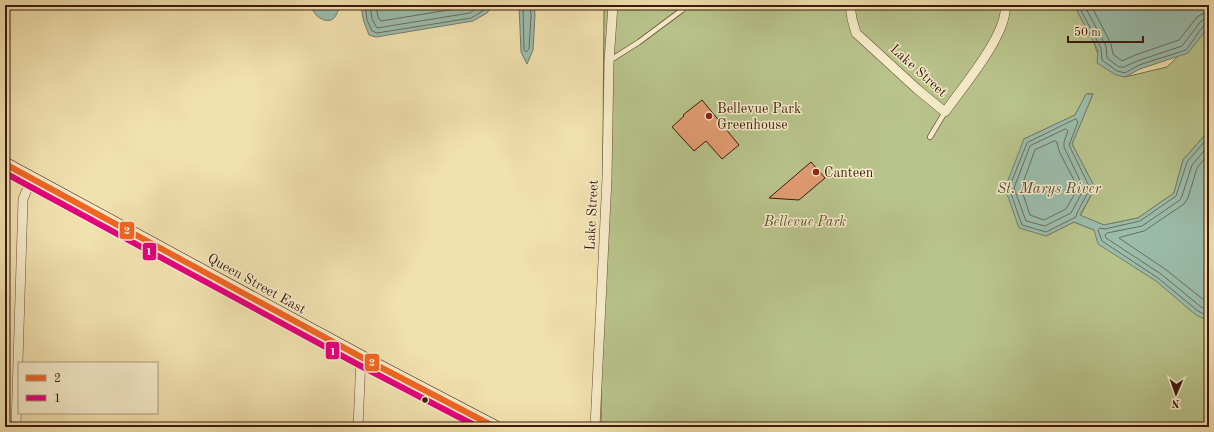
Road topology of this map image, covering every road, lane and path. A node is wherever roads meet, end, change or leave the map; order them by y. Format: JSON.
{"nodes":[{"id":1,"x":613,"y":5,"type":"edge"},
{"id":2,"x":686,"y":5,"type":"edge"},
{"id":3,"x":850,"y":5,"type":"edge"},
{"id":4,"x":1005,"y":5,"type":"edge"},
{"id":5,"x":609,"y":61,"type":"junction"},
{"id":6,"x":945,"y":112,"type":"junction"},
{"id":7,"x":930,"y":136,"type":"dead end"},
{"id":8,"x":5,"y":164,"type":"edge"},
{"id":9,"x":32,"y":178,"type":"junction"},
{"id":10,"x":361,"y":358,"type":"junction"},
{"id":11,"x":18,"y":362,"type":"edge"},
{"id":12,"x":18,"y":362,"type":"edge"},
{"id":13,"x":16,"y":427,"type":"edge"},
{"id":14,"x":358,"y":427,"type":"edge"},
{"id":15,"x":495,"y":427,"type":"edge"},
{"id":16,"x":595,"y":427,"type":"edge"}],
"edges":[{"from":1,"to":5,"type":"street","name":"Lake Street"},
{"from":2,"to":5,"type":"lane"},
{"from":3,"to":6,"type":"street","name":"Lake Street"},
{"from":4,"to":6,"type":"street","name":"Lake Street"},
{"from":5,"to":16,"type":"street","name":"Lake Street"},
{"from":6,"to":7,"type":"lane"},
{"from":8,"to":9,"type":"main road","name":"Queen Street East"},
{"from":9,"to":10,"type":"main road","name":"Queen Street East"},
{"from":9,"to":11,"type":"street"},
{"from":10,"to":14,"type":"street"},
{"from":10,"to":15,"type":"main road","name":"Queen Street East"},
{"from":12,"to":13,"type":"street"}]}
